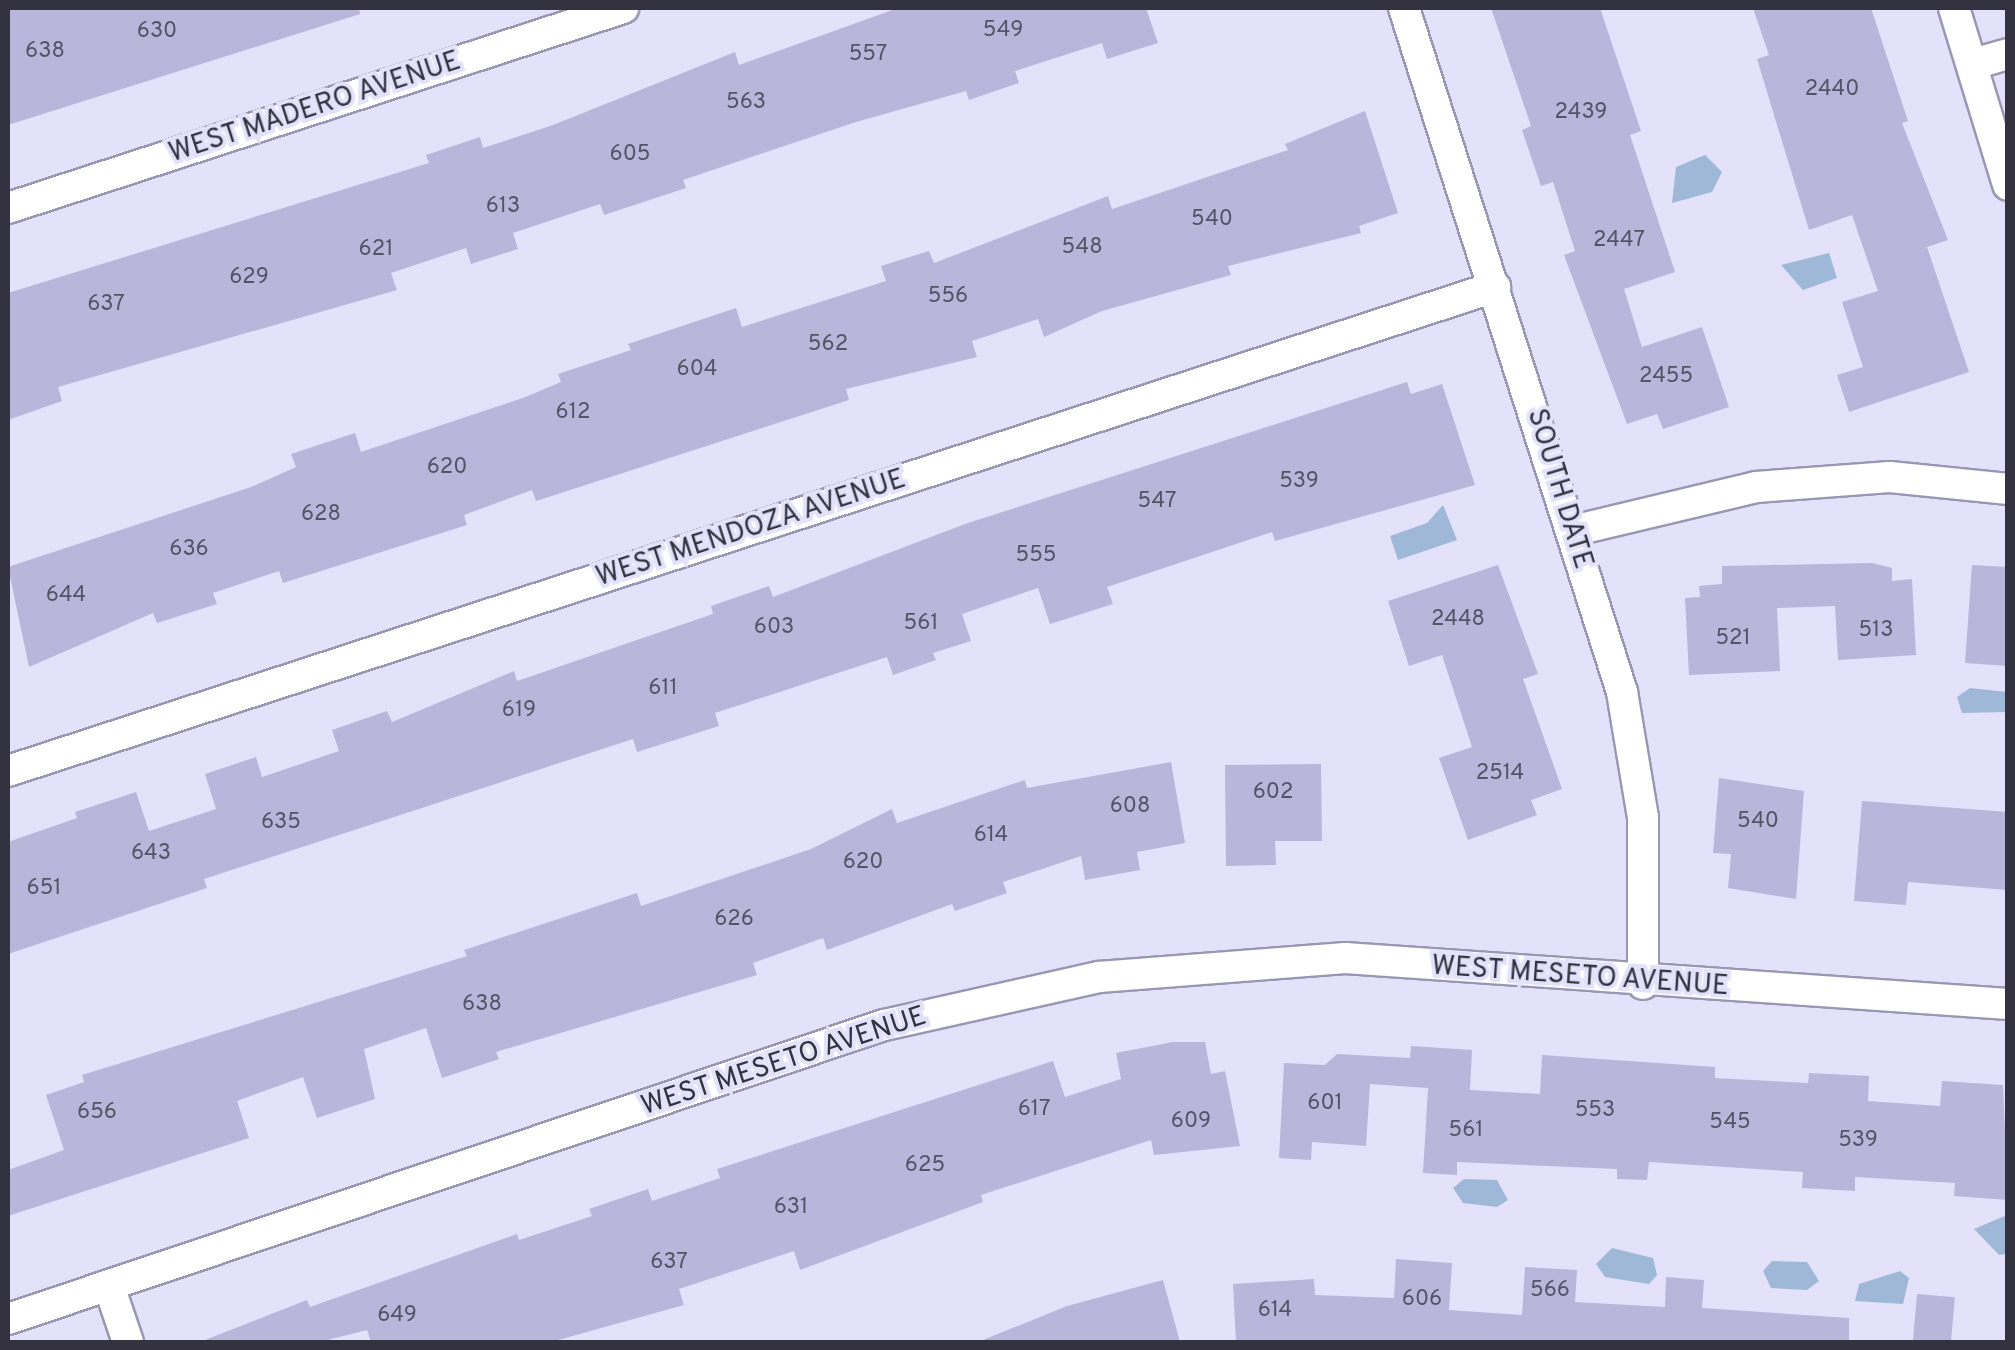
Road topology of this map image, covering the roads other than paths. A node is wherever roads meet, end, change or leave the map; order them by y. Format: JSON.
{"nodes":[{"id":1,"x":623,"y":8,"type":"edge"},
{"id":2,"x":1404,"y":8,"type":"edge"},
{"id":3,"x":1954,"y":8,"type":"edge"},
{"id":4,"x":2008,"y":54,"type":"edge"},
{"id":5,"x":1973,"y":64,"type":"junction"},
{"id":6,"x":2008,"y":185,"type":"edge"},
{"id":7,"x":8,"y":208,"type":"edge"},
{"id":8,"x":1496,"y":288,"type":"junction"},
{"id":9,"x":2008,"y":488,"type":"edge"},
{"id":10,"x":1572,"y":532,"type":"junction"},
{"id":11,"x":8,"y":771,"type":"edge"},
{"id":12,"x":1643,"y":984,"type":"junction"},
{"id":13,"x":2008,"y":1004,"type":"edge"},
{"id":14,"x":108,"y":1286,"type":"junction"},
{"id":15,"x":8,"y":1319,"type":"edge"},
{"id":16,"x":128,"y":1342,"type":"edge"}],
"edges":[{"from":1,"to":7,"type":"street","name":"WEST MADERO AVENUE"},
{"from":2,"to":8,"type":"street","name":"SOUTH DATE"},
{"from":3,"to":5,"type":"street"},
{"from":4,"to":5,"type":"street"},
{"from":5,"to":6,"type":"street"},
{"from":8,"to":10,"type":"street","name":"SOUTH DATE"},
{"from":8,"to":11,"type":"street","name":"WEST MENDOZA AVENUE"},
{"from":9,"to":10,"type":"street"},
{"from":10,"to":12,"type":"street","name":"SOUTH DATE"},
{"from":12,"to":13,"type":"street","name":"WEST MESETO AVENUE"},
{"from":12,"to":14,"type":"street","name":"WEST MESETO AVENUE"},
{"from":14,"to":15,"type":"street","name":"WEST MESETO AVENUE"},
{"from":14,"to":16,"type":"street"}]}
